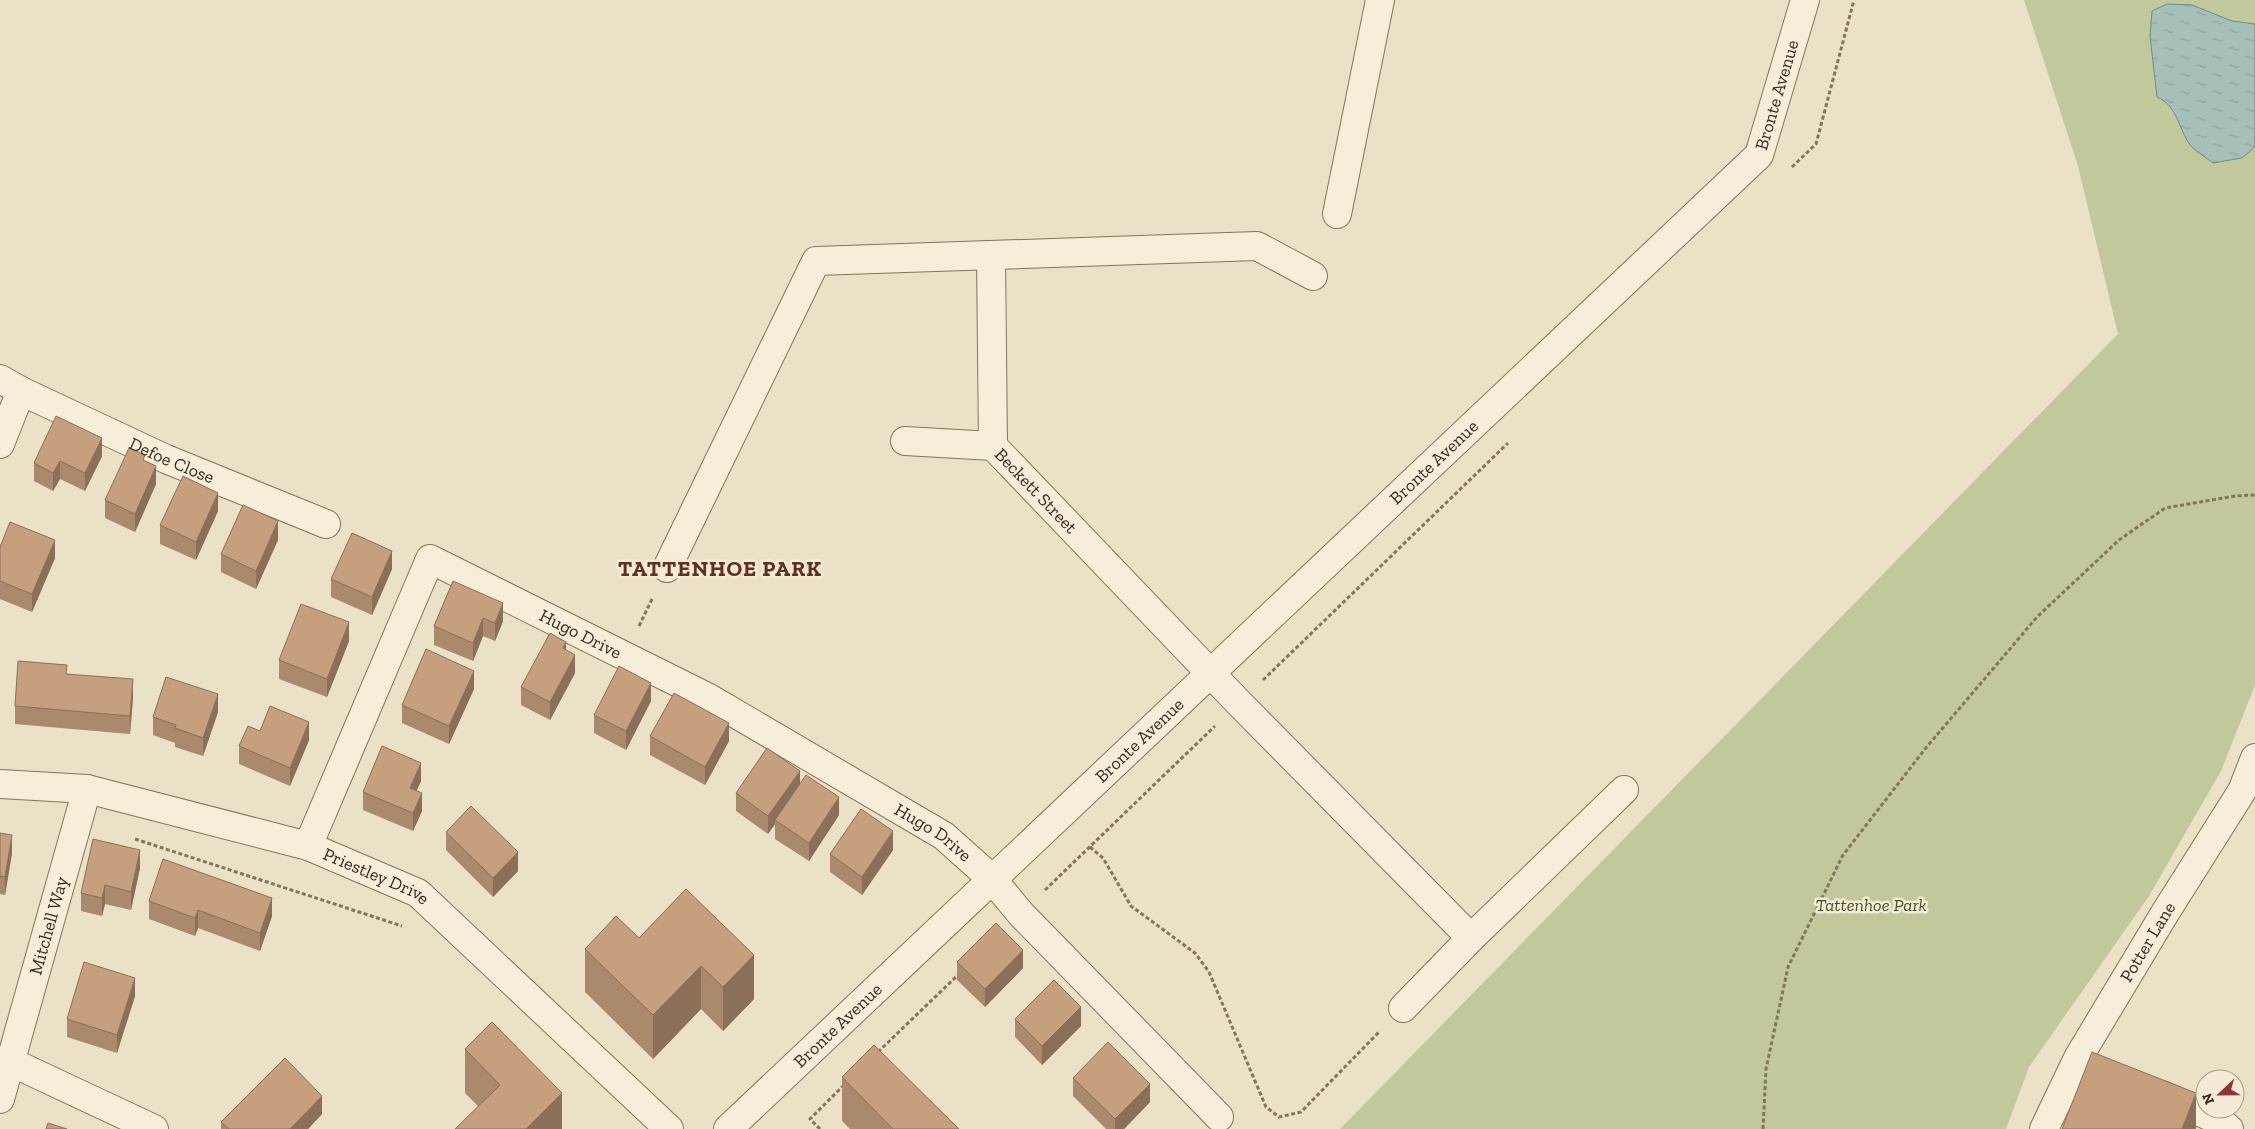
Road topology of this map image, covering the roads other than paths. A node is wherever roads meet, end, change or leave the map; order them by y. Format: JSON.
{"nodes":[{"id":1,"x":1380,"y":0,"type":"edge"},
{"id":2,"x":1805,"y":0,"type":"edge"},
{"id":3,"x":1337,"y":214,"type":"dead end"},
{"id":4,"x":991,"y":256,"type":"junction"},
{"id":5,"x":1313,"y":276,"type":"dead end"},
{"id":6,"x":11,"y":385,"type":"edge"},
{"id":7,"x":904,"y":441,"type":"dead end"},
{"id":8,"x":0,"y":444,"type":"edge"},
{"id":9,"x":994,"y":446,"type":"junction"},
{"id":10,"x":326,"y":524,"type":"dead end"},
{"id":11,"x":667,"y":568,"type":"road end"},
{"id":12,"x":1211,"y":672,"type":"junction"},
{"id":13,"x":2255,"y":758,"type":"edge"},
{"id":14,"x":0,"y":784,"type":"edge"},
{"id":15,"x":87,"y":789,"type":"junction"},
{"id":16,"x":1624,"y":790,"type":"dead end"},
{"id":17,"x":2249,"y":795,"type":"edge"},
{"id":18,"x":308,"y":846,"type":"junction"},
{"id":19,"x":992,"y":879,"type":"junction"},
{"id":20,"x":1471,"y":938,"type":"junction"},
{"id":21,"x":1403,"y":1008,"type":"road end"},
{"id":22,"x":2078,"y":1058,"type":"junction"},
{"id":23,"x":10,"y":1062,"type":"junction"},
{"id":24,"x":2105,"y":1070,"type":"edge"},
{"id":25,"x":2140,"y":1086,"type":"edge"},
{"id":26,"x":0,"y":1099,"type":"edge"},
{"id":27,"x":1219,"y":1117,"type":"dead end"},
{"id":28,"x":154,"y":1129,"type":"edge"},
{"id":29,"x":669,"y":1129,"type":"edge"},
{"id":30,"x":728,"y":1129,"type":"edge"},
{"id":31,"x":2044,"y":1129,"type":"edge"},
{"id":32,"x":2229,"y":1129,"type":"edge"}],
"edges":[{"from":1,"to":3,"type":"street"},
{"from":2,"to":12,"type":"street","name":"Bronte Avenue"},
{"from":4,"to":5,"type":"street"},
{"from":4,"to":9,"type":"street","name":"Beckett Street"},
{"from":4,"to":11,"type":"street"},
{"from":6,"to":8,"type":"street","name":"Defoe Close"},
{"from":6,"to":10,"type":"street","name":"Defoe Close"},
{"from":7,"to":9,"type":"street"},
{"from":9,"to":12,"type":"street","name":"Beckett Street"},
{"from":12,"to":19,"type":"street","name":"Bronte Avenue"},
{"from":12,"to":20,"type":"street","name":"Beckett Street"},
{"from":13,"to":17,"type":"street","name":"Potter Lane"},
{"from":14,"to":15,"type":"street","name":"Priestley Drive"},
{"from":15,"to":18,"type":"street","name":"Priestley Drive"},
{"from":15,"to":23,"type":"street","name":"Mitchell Way"},
{"from":16,"to":20,"type":"street"},
{"from":17,"to":22,"type":"street","name":"Potter Lane"},
{"from":18,"to":19,"type":"street","name":"Hugo Drive"},
{"from":18,"to":29,"type":"street","name":"Priestley Drive"},
{"from":19,"to":27,"type":"street"},
{"from":19,"to":30,"type":"street","name":"Bronte Avenue"},
{"from":20,"to":21,"type":"street"},
{"from":22,"to":24,"type":"street"},
{"from":22,"to":31,"type":"street","name":"Potter Lane"},
{"from":23,"to":26,"type":"street","name":"Mitchell Way"},
{"from":23,"to":28,"type":"street"},
{"from":25,"to":32,"type":"street"}]}
